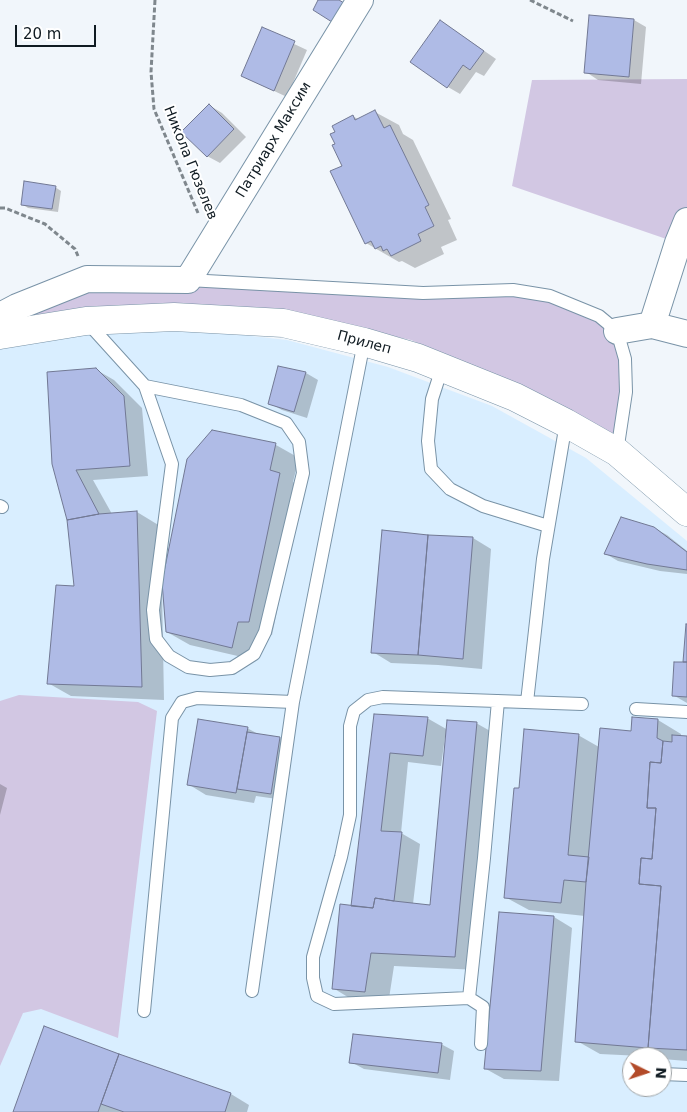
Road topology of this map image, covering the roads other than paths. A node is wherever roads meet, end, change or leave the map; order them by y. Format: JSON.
{"nodes":[{"id":1,"x":360,"y":0,"type":"edge"},
{"id":2,"x":687,"y":222,"type":"edge"},
{"id":3,"x":188,"y":280,"type":"junction"},
{"id":4,"x":0,"y":316,"type":"edge"},
{"id":5,"x":86,"y":321,"type":"junction"},
{"id":6,"x":652,"y":325,"type":"junction"},
{"id":7,"x":617,"y":331,"type":"junction"},
{"id":8,"x":687,"y":334,"type":"edge"},
{"id":9,"x":0,"y":335,"type":"edge"},
{"id":10,"x":364,"y":342,"type":"junction"},
{"id":11,"x":442,"y":368,"type":"junction"},
{"id":12,"x":145,"y":386,"type":"junction"},
{"id":13,"x":566,"y":423,"type":"junction"},
{"id":14,"x":617,"y":452,"type":"junction"},
{"id":15,"x":687,"y":512,"type":"edge"},
{"id":16,"x":548,"y":526,"type":"junction"},
{"id":17,"x":498,"y":701,"type":"junction"},
{"id":18,"x":294,"y":702,"type":"junction"},
{"id":19,"x":527,"y":702,"type":"junction"},
{"id":20,"x":582,"y":704,"type":"dead end"},
{"id":21,"x":636,"y":709,"type":"dead end"},
{"id":22,"x":687,"y":712,"type":"edge"},
{"id":23,"x":252,"y":991,"type":"dead end"},
{"id":24,"x":469,"y":998,"type":"junction"},
{"id":25,"x":144,"y":1011,"type":"dead end"},
{"id":26,"x":481,"y":1044,"type":"dead end"},
{"id":27,"x":672,"y":1074,"type":"edge"},
{"id":28,"x":687,"y":1075,"type":"edge"}],
"edges":[{"from":1,"to":3,"type":"street","name":"Патриарх Максим"},
{"from":2,"to":6,"type":"street"},
{"from":3,"to":4,"type":"street"},
{"from":3,"to":7,"type":"lane"},
{"from":5,"to":9,"type":"street","name":"Прилеп"},
{"from":5,"to":10,"type":"street","name":"Прилеп"},
{"from":5,"to":12,"type":"lane"},
{"from":6,"to":7,"type":"street"},
{"from":6,"to":8,"type":"street"},
{"from":7,"to":14,"type":"lane"},
{"from":10,"to":11,"type":"street","name":"Прилеп"},
{"from":10,"to":18,"type":"lane"},
{"from":11,"to":13,"type":"street","name":"Прилеп"},
{"from":11,"to":16,"type":"lane"},
{"from":12,"to":12,"type":"lane"},
{"from":13,"to":14,"type":"street","name":"Прилеп"},
{"from":13,"to":16,"type":"lane"},
{"from":14,"to":15,"type":"street","name":"Прилеп"},
{"from":16,"to":19,"type":"lane"},
{"from":17,"to":19,"type":"lane"},
{"from":17,"to":24,"type":"lane"},
{"from":17,"to":24,"type":"lane"},
{"from":18,"to":23,"type":"lane"},
{"from":18,"to":25,"type":"lane"},
{"from":19,"to":20,"type":"lane"},
{"from":21,"to":22,"type":"lane"},
{"from":24,"to":26,"type":"lane"},
{"from":27,"to":28,"type":"lane"}]}
